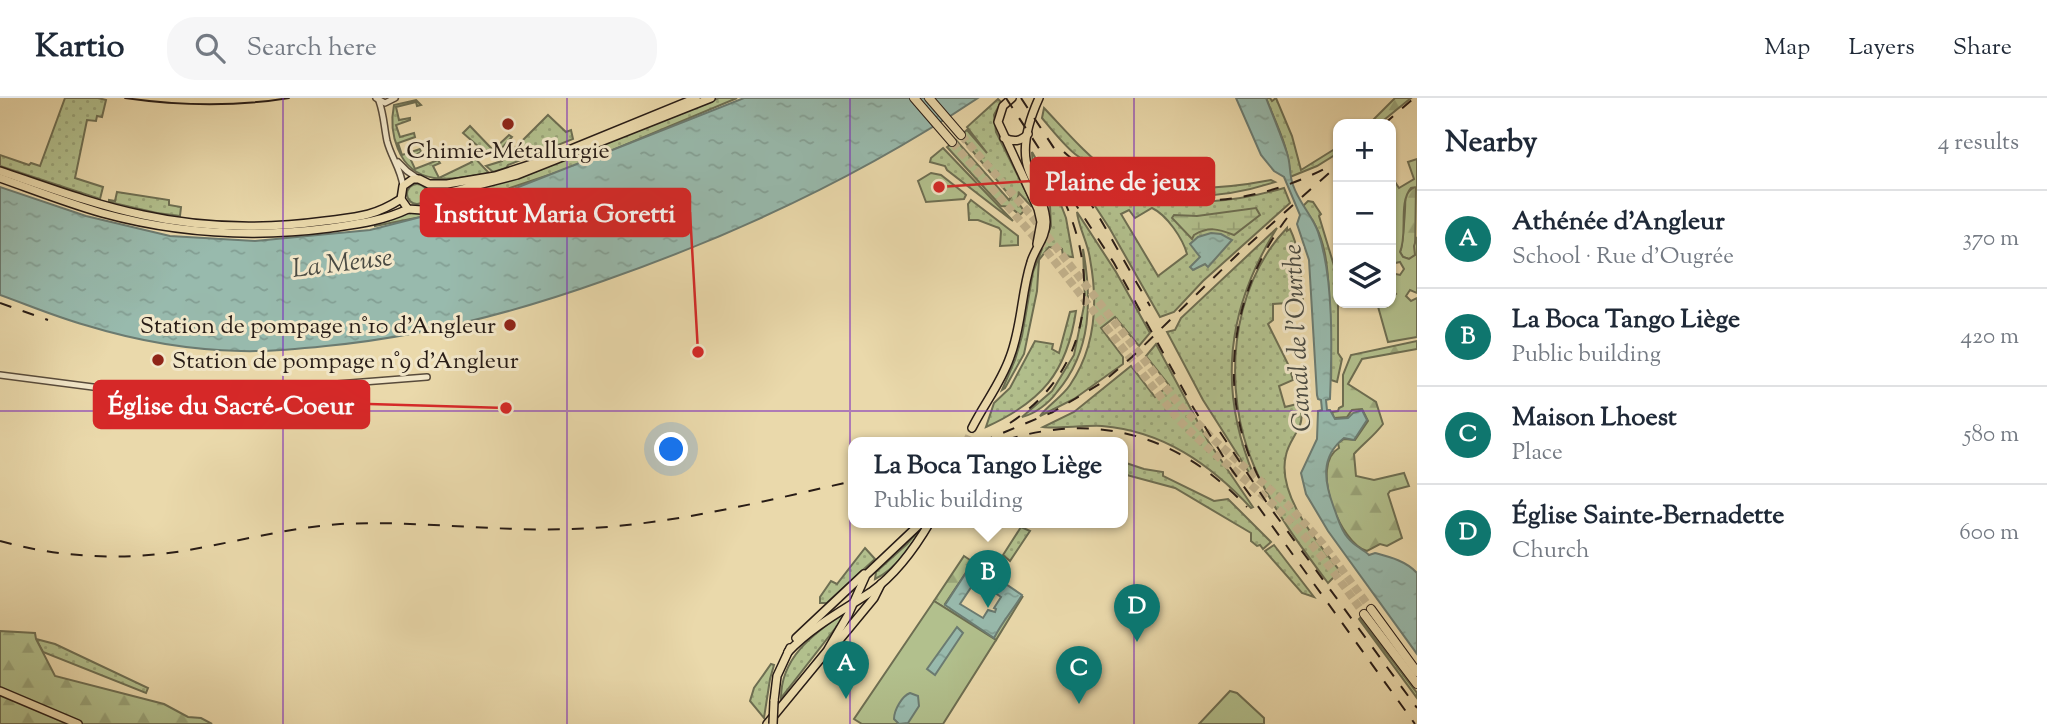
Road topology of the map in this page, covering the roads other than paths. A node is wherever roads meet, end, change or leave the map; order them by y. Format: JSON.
{"nodes":[{"id":1,"x":696,"y":98,"type":"edge"},
{"id":2,"x":711,"y":98,"type":"edge"},
{"id":3,"x":914,"y":98,"type":"edge"},
{"id":4,"x":929,"y":98,"type":"edge"},
{"id":5,"x":1012,"y":98,"type":"edge"},
{"id":6,"x":378,"y":99,"type":"edge"},
{"id":7,"x":1037,"y":99,"type":"edge"},
{"id":8,"x":392,"y":100,"type":"edge"},
{"id":9,"x":385,"y":116,"type":"junction"},
{"id":10,"x":1028,"y":133,"type":"junction"},
{"id":11,"x":961,"y":135,"type":"tunnel mouth"},
{"id":12,"x":1004,"y":138,"type":"junction"},
{"id":13,"x":952,"y":142,"type":"tunnel mouth"},
{"id":14,"x":394,"y":157,"type":"junction"},
{"id":15,"x":0,"y":171,"type":"edge"},
{"id":16,"x":0,"y":178,"type":"edge"},
{"id":17,"x":419,"y":179,"type":"junction"},
{"id":18,"x":429,"y":184,"type":"junction"},
{"id":19,"x":403,"y":186,"type":"junction"},
{"id":20,"x":401,"y":199,"type":"junction"},
{"id":21,"x":432,"y":201,"type":"junction"},
{"id":22,"x":408,"y":209,"type":"junction"},
{"id":23,"x":1035,"y":251,"type":"junction"},
{"id":24,"x":0,"y":375,"type":"edge"},
{"id":25,"x":426,"y":377,"type":"dead end"},
{"id":26,"x":972,"y":428,"type":"tunnel mouth"},
{"id":27,"x":916,"y":528,"type":"edge"},
{"id":28,"x":926,"y":528,"type":"edge"},
{"id":29,"x":873,"y":568,"type":"junction"},
{"id":30,"x":881,"y":583,"type":"junction"},
{"id":31,"x":855,"y":601,"type":"junction"},
{"id":32,"x":827,"y":651,"type":"junction"},
{"id":33,"x":788,"y":652,"type":"junction"},
{"id":34,"x":1417,"y":672,"type":"edge"},
{"id":35,"x":1417,"y":684,"type":"edge"},
{"id":36,"x":0,"y":691,"type":"edge"},
{"id":37,"x":78,"y":724,"type":"edge"},
{"id":38,"x":767,"y":724,"type":"edge"},
{"id":39,"x":773,"y":724,"type":"edge"}],
"edges":[{"from":1,"to":18,"type":"main road"},
{"from":2,"to":21,"type":"main road"},
{"from":3,"to":13,"type":"highway"},
{"from":4,"to":11,"type":"highway"},
{"from":5,"to":12,"type":"main road"},
{"from":6,"to":8,"type":"street"},
{"from":6,"to":9,"type":"street"},
{"from":7,"to":10,"type":"main road"},
{"from":8,"to":9,"type":"street"},
{"from":9,"to":14,"type":"street"},
{"from":10,"to":12,"type":"main road"},
{"from":10,"to":23,"type":"main road"},
{"from":12,"to":23,"type":"main road"},
{"from":14,"to":17,"type":"street"},
{"from":14,"to":19,"type":"street"},
{"from":15,"to":20,"type":"main road"},
{"from":16,"to":22,"type":"main road"},
{"from":17,"to":18,"type":"main road"},
{"from":17,"to":19,"type":"main road"},
{"from":18,"to":21,"type":"main road"},
{"from":19,"to":20,"type":"main road"},
{"from":20,"to":22,"type":"main road"},
{"from":21,"to":22,"type":"main road"},
{"from":23,"to":26,"type":"main road"},
{"from":24,"to":25,"type":"street"},
{"from":27,"to":29,"type":"main road"},
{"from":28,"to":30,"type":"main road"},
{"from":29,"to":30,"type":"main road"},
{"from":29,"to":31,"type":"main road"},
{"from":29,"to":33,"type":"main road"},
{"from":30,"to":31,"type":"main road"},
{"from":30,"to":32,"type":"main road"},
{"from":31,"to":32,"type":"main road"},
{"from":31,"to":33,"type":"main road"},
{"from":32,"to":38,"type":"main road"},
{"from":33,"to":39,"type":"main road","bridge":true},
{"from":34,"to":35,"type":"highway"},
{"from":36,"to":37,"type":"main road"}]}
